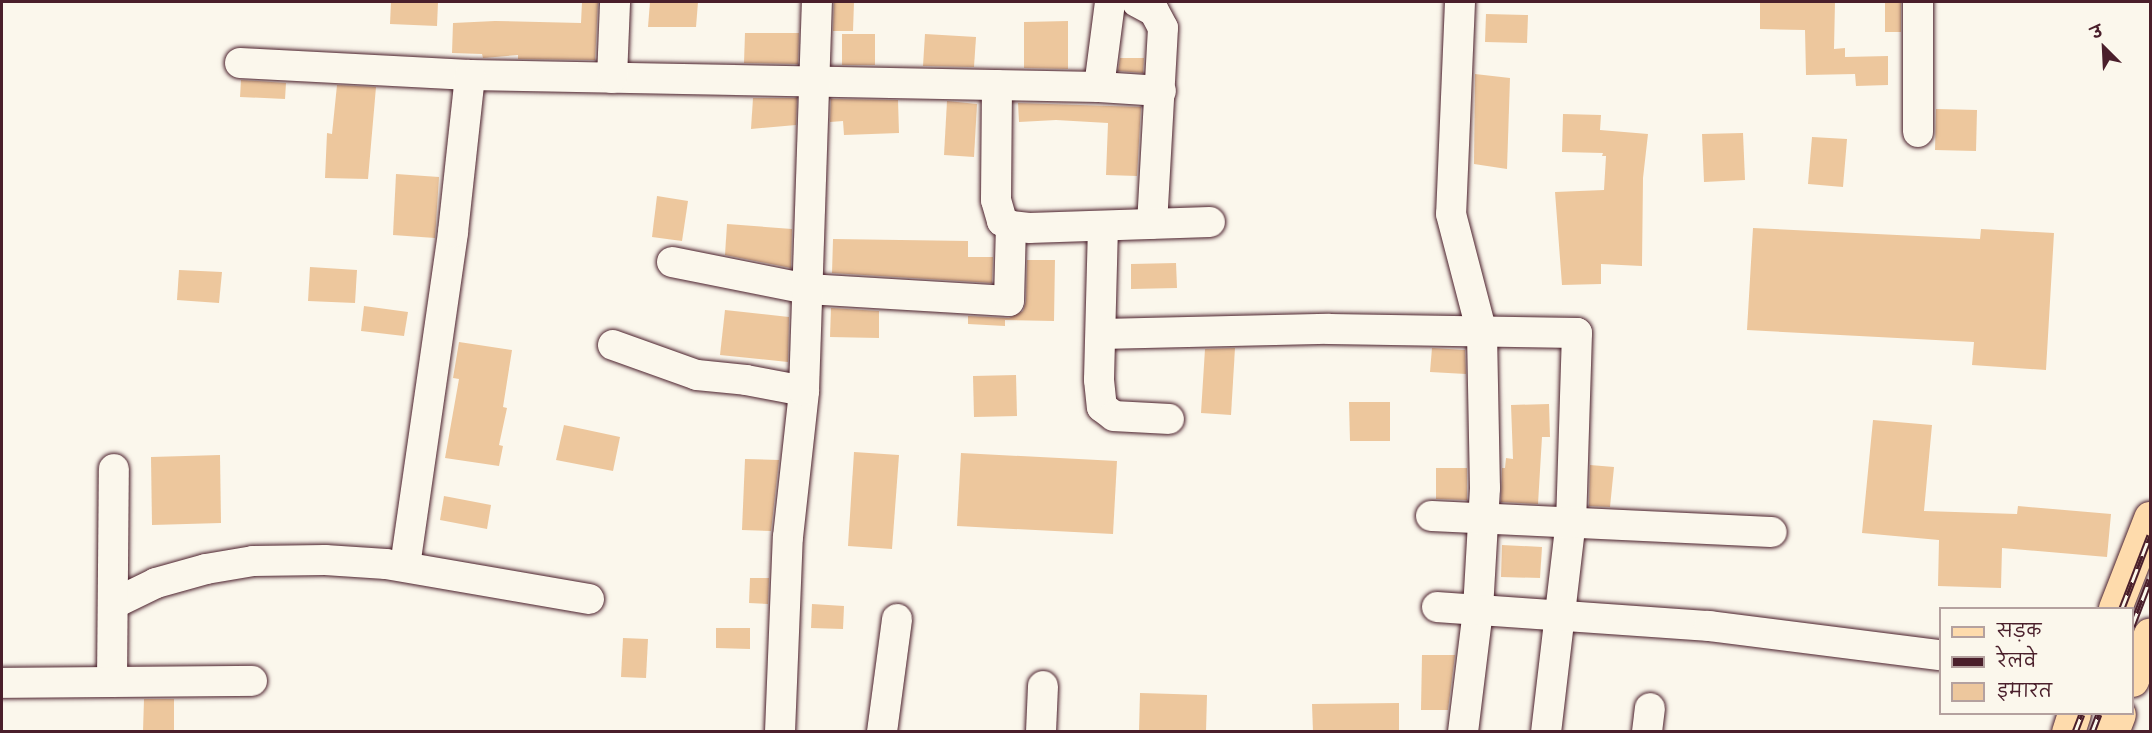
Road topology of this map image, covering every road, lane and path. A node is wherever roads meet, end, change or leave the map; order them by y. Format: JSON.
{"nodes":[{"id":1,"x":615,"y":2,"type":"edge"},
{"id":2,"x":817,"y":2,"type":"edge"},
{"id":3,"x":1110,"y":2,"type":"edge"},
{"id":4,"x":1137,"y":2,"type":"edge"},
{"id":5,"x":1460,"y":2,"type":"edge"},
{"id":6,"x":1918,"y":2,"type":"edge"},
{"id":7,"x":240,"y":63,"type":"dead end"},
{"id":8,"x":470,"y":75,"type":"junction"},
{"id":9,"x":612,"y":78,"type":"junction"},
{"id":10,"x":814,"y":83,"type":"junction"},
{"id":11,"x":997,"y":85,"type":"junction"},
{"id":12,"x":1099,"y":87,"type":"junction"},
{"id":13,"x":1161,"y":92,"type":"junction"},
{"id":14,"x":1918,"y":132,"type":"dead end"},
{"id":15,"x":1210,"y":222,"type":"dead end"},
{"id":16,"x":1152,"y":224,"type":"junction"},
{"id":17,"x":1011,"y":226,"type":"junction"},
{"id":18,"x":1103,"y":226,"type":"junction"},
{"id":19,"x":672,"y":262,"type":"dead end"},
{"id":20,"x":807,"y":289,"type":"junction"},
{"id":21,"x":1482,"y":333,"type":"junction"},
{"id":22,"x":1101,"y":334,"type":"junction"},
{"id":23,"x":613,"y":345,"type":"dead end"},
{"id":24,"x":804,"y":392,"type":"junction"},
{"id":25,"x":1169,"y":419,"type":"dead end"},
{"id":26,"x":114,"y":469,"type":"dead end"},
{"id":27,"x":1431,"y":516,"type":"dead end"},
{"id":28,"x":1484,"y":517,"type":"junction"},
{"id":29,"x":2151,"y":518,"type":"edge"},
{"id":30,"x":1571,"y":520,"type":"junction"},
{"id":31,"x":1772,"y":532,"type":"dead end"},
{"id":32,"x":405,"y":566,"type":"junction"},
{"id":33,"x":589,"y":599,"type":"dead end"},
{"id":34,"x":113,"y":604,"type":"junction"},
{"id":35,"x":1437,"y":607,"type":"dead end"},
{"id":36,"x":2116,"y":607,"type":"edge"},
{"id":37,"x":1478,"y":610,"type":"junction"},
{"id":38,"x":1560,"y":616,"type":"junction"},
{"id":39,"x":897,"y":619,"type":"dead end"},
{"id":40,"x":2151,"y":634,"type":"edge"},
{"id":41,"x":1939,"y":655,"type":"edge"},
{"id":42,"x":2134,"y":677,"type":"edge"},
{"id":43,"x":252,"y":681,"type":"dead end"},
{"id":44,"x":112,"y":682,"type":"junction"},
{"id":45,"x":2,"y":683,"type":"edge"},
{"id":46,"x":1043,"y":686,"type":"dead end"},
{"id":47,"x":2074,"y":715,"type":"edge"},
{"id":48,"x":2119,"y":715,"type":"edge"},
{"id":49,"x":780,"y":732,"type":"edge"},
{"id":50,"x":882,"y":732,"type":"edge"},
{"id":51,"x":1041,"y":732,"type":"edge"},
{"id":52,"x":1463,"y":732,"type":"edge"},
{"id":53,"x":1546,"y":732,"type":"edge"},
{"id":54,"x":2068,"y":732,"type":"edge"},
{"id":55,"x":2112,"y":732,"type":"edge"}],
"edges":[{"from":1,"to":9,"type":"street"},
{"from":2,"to":10,"type":"street"},
{"from":3,"to":12,"type":"street"},
{"from":4,"to":13,"type":"street"},
{"from":5,"to":21,"type":"street"},
{"from":6,"to":14,"type":"street"},
{"from":7,"to":8,"type":"street"},
{"from":8,"to":9,"type":"street"},
{"from":8,"to":32,"type":"street"},
{"from":9,"to":10,"type":"street"},
{"from":10,"to":11,"type":"street"},
{"from":10,"to":20,"type":"street"},
{"from":11,"to":12,"type":"street"},
{"from":11,"to":17,"type":"street"},
{"from":12,"to":13,"type":"street"},
{"from":13,"to":16,"type":"street"},
{"from":15,"to":16,"type":"street"},
{"from":16,"to":18,"type":"street"},
{"from":17,"to":18,"type":"street"},
{"from":17,"to":20,"type":"street"},
{"from":18,"to":22,"type":"street"},
{"from":19,"to":20,"type":"street"},
{"from":20,"to":24,"type":"street"},
{"from":21,"to":22,"type":"street"},
{"from":21,"to":28,"type":"street"},
{"from":21,"to":30,"type":"street"},
{"from":22,"to":25,"type":"street"},
{"from":23,"to":24,"type":"street"},
{"from":24,"to":49,"type":"street"},
{"from":26,"to":34,"type":"street"},
{"from":27,"to":28,"type":"street"},
{"from":28,"to":30,"type":"street"},
{"from":28,"to":37,"type":"street"},
{"from":29,"to":36,"type":"main road"},
{"from":30,"to":31,"type":"street"},
{"from":30,"to":38,"type":"street"},
{"from":32,"to":33,"type":"street"},
{"from":32,"to":34,"type":"street"},
{"from":34,"to":44,"type":"street"},
{"from":35,"to":37,"type":"street"},
{"from":37,"to":38,"type":"street"},
{"from":37,"to":52,"type":"street"},
{"from":38,"to":41,"type":"street"},
{"from":38,"to":53,"type":"street"},
{"from":39,"to":50,"type":"street"},
{"from":40,"to":42,"type":"main road"},
{"from":43,"to":44,"type":"street"},
{"from":44,"to":45,"type":"street"},
{"from":46,"to":51,"type":"street"},
{"from":47,"to":54,"type":"main road"},
{"from":48,"to":55,"type":"main road"}]}
